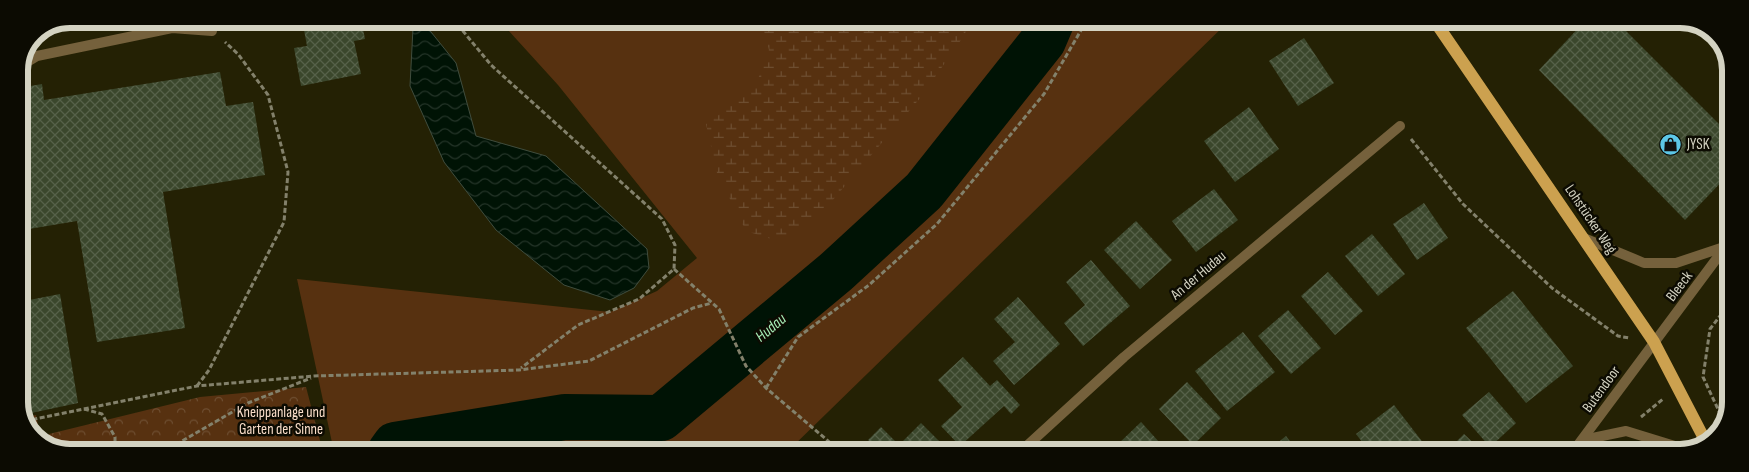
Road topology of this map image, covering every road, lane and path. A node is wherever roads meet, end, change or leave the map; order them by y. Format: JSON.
{"nodes":[{"id":1,"x":172,"y":28,"type":"edge"},
{"id":2,"x":172,"y":28,"type":"edge"},
{"id":3,"x":460,"y":28,"type":"edge"},
{"id":4,"x":1082,"y":28,"type":"edge"},
{"id":5,"x":1440,"y":28,"type":"edge"},
{"id":6,"x":212,"y":30,"type":"joint"},
{"id":7,"x":28,"y":62,"type":"edge"},
{"id":8,"x":1400,"y":126,"type":"joint"},
{"id":9,"x":1584,"y":238,"type":"junction"},
{"id":10,"x":1722,"y":246,"type":"edge"},
{"id":11,"x":1722,"y":253,"type":"edge"},
{"id":12,"x":674,"y":269,"type":"junction"},
{"id":13,"x":712,"y":303,"type":"junction"},
{"id":14,"x":1722,"y":314,"type":"edge"},
{"id":15,"x":1654,"y":342,"type":"junction"},
{"id":16,"x":519,"y":370,"type":"junction"},
{"id":17,"x":314,"y":376,"type":"junction"},
{"id":18,"x":197,"y":386,"type":"junction"},
{"id":19,"x":766,"y":388,"type":"junction"},
{"id":20,"x":84,"y":409,"type":"junction"},
{"id":21,"x":1720,"y":413,"type":"edge"},
{"id":22,"x":31,"y":420,"type":"edge"},
{"id":23,"x":1703,"y":437,"type":"edge"},
{"id":24,"x":1583,"y":440,"type":"junction"},
{"id":25,"x":115,"y":444,"type":"edge"},
{"id":26,"x":177,"y":444,"type":"edge"},
{"id":27,"x":831,"y":444,"type":"edge"},
{"id":28,"x":1029,"y":444,"type":"edge"},
{"id":29,"x":1580,"y":444,"type":"edge"},
{"id":30,"x":1668,"y":444,"type":"edge"}],
"edges":[{"from":1,"to":6,"type":"street"},
{"from":2,"to":7,"type":"street"},
{"from":3,"to":12,"type":"path"},
{"from":4,"to":19,"type":"path"},
{"from":5,"to":9,"type":"main road","name":"Lohstücker Weg"},
{"from":6,"to":18,"type":"path"},
{"from":8,"to":15,"type":"path"},
{"from":8,"to":28,"type":"street","name":"An der Hudau"},
{"from":9,"to":10,"type":"street","name":"Bleeck"},
{"from":9,"to":15,"type":"main road","name":"Lohstücker Weg"},
{"from":11,"to":15,"type":"street","name":"Bleeck"},
{"from":12,"to":13,"type":"path"},
{"from":12,"to":16,"type":"path"},
{"from":13,"to":16,"type":"path"},
{"from":13,"to":19,"type":"path"},
{"from":14,"to":21,"type":"path"},
{"from":15,"to":23,"type":"main road","name":"Lohstücker Weg"},
{"from":15,"to":24,"type":"street","name":"Butendoor"},
{"from":16,"to":17,"type":"path"},
{"from":17,"to":18,"type":"path"},
{"from":17,"to":26,"type":"path"},
{"from":18,"to":20,"type":"path"},
{"from":19,"to":27,"type":"path"},
{"from":20,"to":22,"type":"path"},
{"from":20,"to":25,"type":"path"},
{"from":24,"to":29,"type":"street","name":"Butendoor"},
{"from":24,"to":30,"type":"street"}]}
